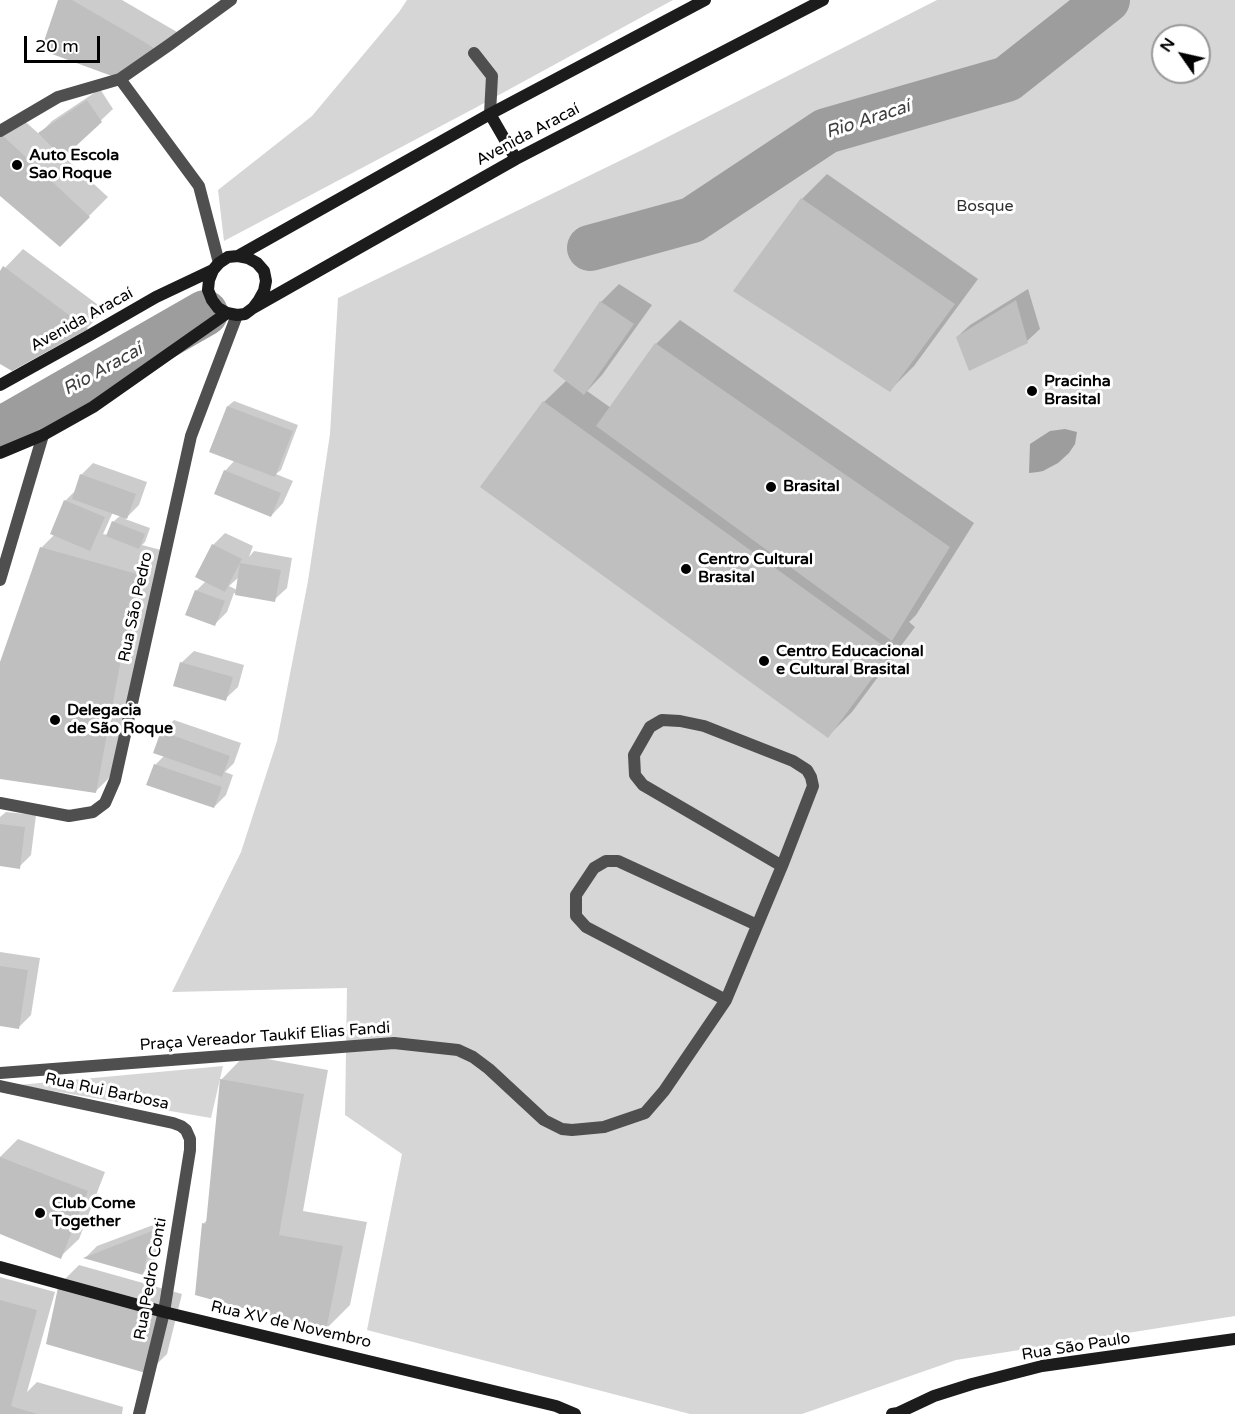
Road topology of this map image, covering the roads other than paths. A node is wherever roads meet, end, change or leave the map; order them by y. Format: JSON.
{"nodes":[{"id":1,"x":231,"y":0,"type":"edge"},
{"id":2,"x":705,"y":0,"type":"edge"},
{"id":3,"x":822,"y":0,"type":"edge"},
{"id":4,"x":474,"y":53,"type":"dead end"},
{"id":5,"x":120,"y":79,"type":"junction"},
{"id":6,"x":490,"y":114,"type":"junction"},
{"id":7,"x":0,"y":131,"type":"edge"},
{"id":8,"x":516,"y":159,"type":"junction"},
{"id":9,"x":238,"y":256,"type":"junction"},
{"id":10,"x":216,"y":266,"type":"junction"},
{"id":11,"x":253,"y":308,"type":"junction"},
{"id":12,"x":232,"y":314,"type":"junction"},
{"id":13,"x":0,"y":385,"type":"edge"},
{"id":14,"x":43,"y":435,"type":"junction"},
{"id":15,"x":0,"y":453,"type":"edge"},
{"id":16,"x":0,"y":580,"type":"edge"},
{"id":17,"x":0,"y":803,"type":"edge"},
{"id":18,"x":782,"y":866,"type":"junction"},
{"id":19,"x":757,"y":925,"type":"junction"},
{"id":20,"x":726,"y":1000,"type":"junction"},
{"id":21,"x":0,"y":1073,"type":"edge"},
{"id":22,"x":0,"y":1086,"type":"edge"},
{"id":23,"x":190,"y":1149,"type":"joint"},
{"id":24,"x":0,"y":1267,"type":"edge"},
{"id":25,"x":164,"y":1312,"type":"junction"},
{"id":26,"x":1235,"y":1339,"type":"edge"},
{"id":27,"x":554,"y":1410,"type":"edge"},
{"id":28,"x":139,"y":1414,"type":"edge"},
{"id":29,"x":575,"y":1414,"type":"edge"},
{"id":30,"x":895,"y":1414,"type":"edge"}],
"edges":[{"from":1,"to":5,"type":"street"},
{"from":2,"to":6,"type":"main road"},
{"from":3,"to":8,"type":"main road","name":"Avenida Aracaí"},
{"from":4,"to":6,"type":"street"},
{"from":5,"to":7,"type":"street"},
{"from":5,"to":10,"type":"street"},
{"from":6,"to":8,"type":"main road"},
{"from":6,"to":9,"type":"main road"},
{"from":8,"to":11,"type":"main road","name":"Avenida Aracaí"},
{"from":9,"to":10,"type":"main road"},
{"from":9,"to":11,"type":"main road"},
{"from":10,"to":12,"type":"main road"},
{"from":10,"to":13,"type":"main road","name":"Avenida Aracaí"},
{"from":11,"to":12,"type":"main road"},
{"from":12,"to":14,"type":"main road"},
{"from":12,"to":17,"type":"street","name":"Rua São Pedro"},
{"from":14,"to":15,"type":"main road"},
{"from":14,"to":16,"type":"street"},
{"from":18,"to":18,"type":"street"},
{"from":18,"to":19,"type":"street"},
{"from":19,"to":20,"type":"street"},
{"from":19,"to":20,"type":"street"},
{"from":20,"to":21,"type":"street","name":"Praça Vereador Taukif Elias Fandi"},
{"from":22,"to":23,"type":"street","name":"Rua Rui Barbosa"},
{"from":23,"to":25,"type":"street","name":"Rua Pedro Conti"},
{"from":24,"to":25,"type":"main road","name":"Rua XV de Novembro"},
{"from":25,"to":27,"type":"main road","name":"Rua XV de Novembro"},
{"from":25,"to":28,"type":"street","name":"Rua Pedro Conti"},
{"from":26,"to":30,"type":"main road","name":"Rua São Paulo"},
{"from":27,"to":29,"type":"main road","name":"Rua XV de Novembro"}]}
